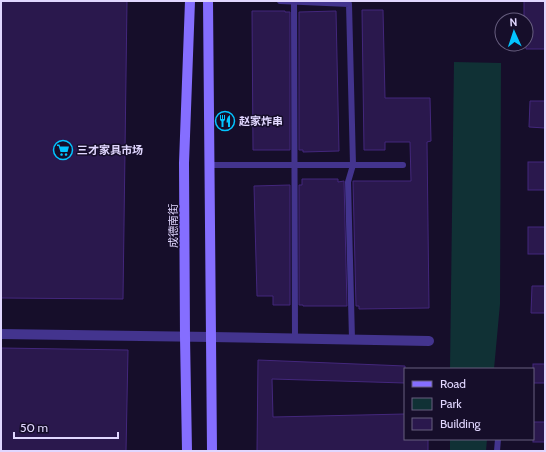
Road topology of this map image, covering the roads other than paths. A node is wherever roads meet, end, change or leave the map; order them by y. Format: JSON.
{"nodes":[{"id":1,"x":190,"y":1,"type":"edge"},
{"id":2,"x":208,"y":1,"type":"edge"},
{"id":3,"x":280,"y":1,"type":"edge"},
{"id":4,"x":294,"y":2,"type":"edge"},
{"id":5,"x":209,"y":165,"type":"junction"},
{"id":6,"x":295,"y":165,"type":"junction"},
{"id":7,"x":353,"y":165,"type":"junction"},
{"id":8,"x":403,"y":165,"type":"dead end"},
{"id":9,"x":1,"y":334,"type":"edge"},
{"id":10,"x":185,"y":337,"type":"junction"},
{"id":11,"x":211,"y":337,"type":"junction"},
{"id":12,"x":296,"y":339,"type":"junction"},
{"id":13,"x":352,"y":340,"type":"junction"},
{"id":14,"x":429,"y":341,"type":"dead end"},
{"id":15,"x":498,"y":440,"type":"edge"},
{"id":16,"x":187,"y":451,"type":"edge"},
{"id":17,"x":212,"y":451,"type":"edge"},
{"id":18,"x":497,"y":451,"type":"edge"}],
"edges":[{"from":1,"to":10,"type":"main road","name":"成德南街"},
{"from":2,"to":5,"type":"main road"},
{"from":3,"to":4,"type":"lane"},
{"from":4,"to":6,"type":"lane"},
{"from":4,"to":7,"type":"lane"},
{"from":5,"to":6,"type":"lane"},
{"from":5,"to":11,"type":"main road"},
{"from":6,"to":7,"type":"lane"},
{"from":6,"to":12,"type":"lane"},
{"from":7,"to":8,"type":"lane"},
{"from":7,"to":13,"type":"lane"},
{"from":9,"to":10,"type":"street"},
{"from":10,"to":11,"type":"street"},
{"from":10,"to":16,"type":"main road","name":"成德南街"},
{"from":11,"to":12,"type":"street"},
{"from":11,"to":17,"type":"main road"},
{"from":12,"to":13,"type":"street"},
{"from":13,"to":14,"type":"street"},
{"from":15,"to":18,"type":"lane"}]}
